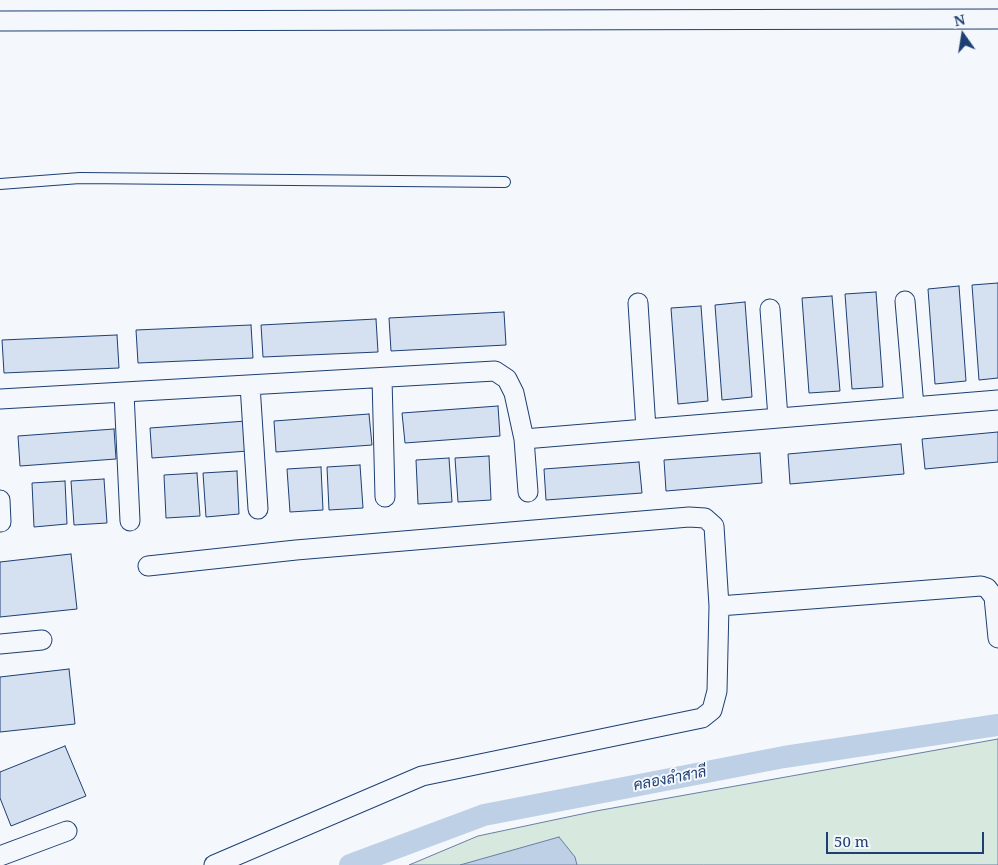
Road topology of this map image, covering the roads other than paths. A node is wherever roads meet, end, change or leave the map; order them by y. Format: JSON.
{"nodes":[{"id":1,"x":998,"y":19,"type":"edge"},
{"id":2,"x":0,"y":21,"type":"edge"},
{"id":3,"x":505,"y":182,"type":"dead end"},
{"id":4,"x":0,"y":184,"type":"edge"},
{"id":5,"x":905,"y":301,"type":"dead end"},
{"id":6,"x":638,"y":303,"type":"dead end"},
{"id":7,"x":770,"y":309,"type":"dead end"},
{"id":8,"x":382,"y":378,"type":"junction"},
{"id":9,"x":250,"y":385,"type":"junction"},
{"id":10,"x":124,"y":392,"type":"junction"},
{"id":11,"x":0,"y":399,"type":"edge"},
{"id":12,"x":998,"y":400,"type":"edge"},
{"id":13,"x":914,"y":407,"type":"junction"},
{"id":14,"x":778,"y":418,"type":"junction"},
{"id":15,"x":646,"y":429,"type":"junction"},
{"id":16,"x":524,"y":439,"type":"junction"},
{"id":17,"x":528,"y":492,"type":"dead end"},
{"id":18,"x":385,"y":497,"type":"dead end"},
{"id":19,"x":0,"y":500,"type":"edge"},
{"id":20,"x":258,"y":508,"type":"dead end"},
{"id":21,"x":130,"y":521,"type":"dead end"},
{"id":22,"x":1,"y":522,"type":"dead end"},
{"id":23,"x":148,"y":566,"type":"dead end"},
{"id":24,"x":719,"y":606,"type":"junction"},
{"id":25,"x":998,"y":638,"type":"edge"},
{"id":26,"x":42,"y":640,"type":"dead end"},
{"id":27,"x":0,"y":644,"type":"edge"},
{"id":28,"x":67,"y":831,"type":"dead end"},
{"id":29,"x":0,"y":856,"type":"edge"},
{"id":30,"x":214,"y":865,"type":"edge"}],
"edges":[{"from":1,"to":2,"type":"street"},
{"from":3,"to":4,"type":"lane"},
{"from":5,"to":13,"type":"street"},
{"from":6,"to":15,"type":"street"},
{"from":7,"to":14,"type":"street"},
{"from":8,"to":9,"type":"street"},
{"from":8,"to":16,"type":"street"},
{"from":8,"to":18,"type":"street"},
{"from":9,"to":10,"type":"street"},
{"from":9,"to":20,"type":"street"},
{"from":10,"to":11,"type":"street"},
{"from":10,"to":21,"type":"street"},
{"from":12,"to":13,"type":"street"},
{"from":13,"to":14,"type":"street"},
{"from":14,"to":15,"type":"street"},
{"from":15,"to":16,"type":"street"},
{"from":16,"to":17,"type":"street"},
{"from":19,"to":22,"type":"street"},
{"from":23,"to":24,"type":"street"},
{"from":24,"to":25,"type":"street"},
{"from":24,"to":30,"type":"street"},
{"from":26,"to":27,"type":"street"},
{"from":28,"to":29,"type":"street"}]}
